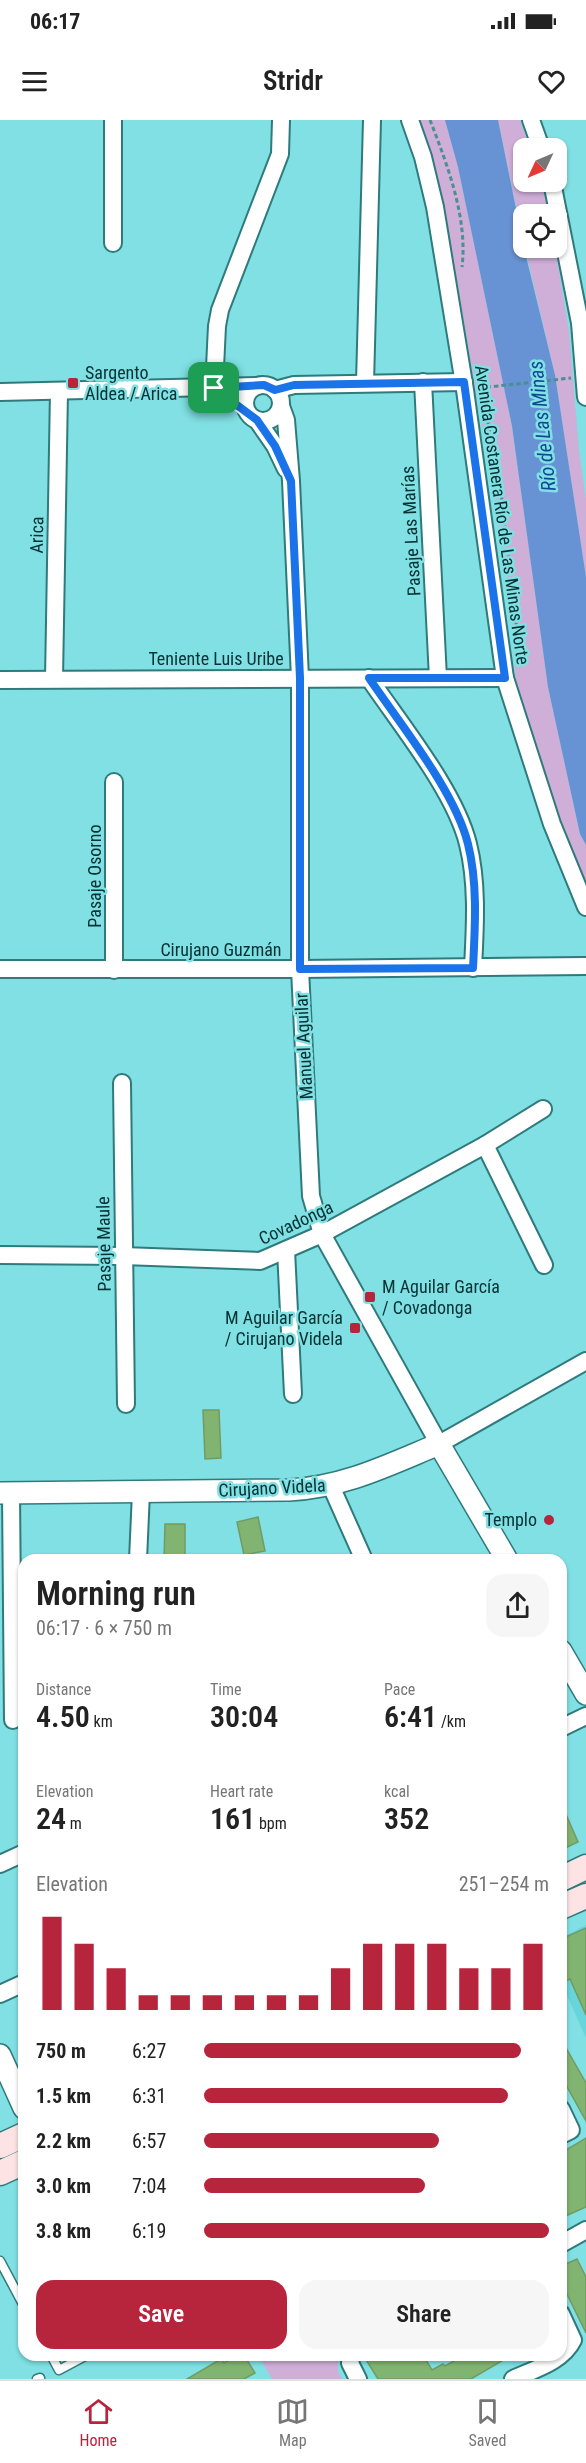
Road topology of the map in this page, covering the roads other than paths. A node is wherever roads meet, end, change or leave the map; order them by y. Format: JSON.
{"nodes":[{"id":1,"x":113,"y":120,"type":"edge"},
{"id":2,"x":281,"y":120,"type":"edge"},
{"id":3,"x":372,"y":120,"type":"edge"},
{"id":4,"x":410,"y":120,"type":"edge"},
{"id":5,"x":531,"y":120,"type":"edge"},
{"id":6,"x":537,"y":138,"type":"edge"},
{"id":7,"x":555,"y":192,"type":"edge"},
{"id":8,"x":113,"y":243,"type":"dead end"},
{"id":9,"x":580,"y":292,"type":"edge"},
{"id":10,"x":423,"y":382,"type":"junction"},
{"id":11,"x":464,"y":382,"type":"junction"},
{"id":12,"x":365,"y":383,"type":"junction"},
{"id":13,"x":257,"y":386,"type":"junction"},
{"id":14,"x":214,"y":388,"type":"junction"},
{"id":15,"x":275,"y":390,"type":"junction"},
{"id":16,"x":59,"y":391,"type":"junction"},
{"id":17,"x":0,"y":392,"type":"edge"},
{"id":18,"x":586,"y":397,"type":"edge"},
{"id":19,"x":281,"y":406,"type":"junction"},
{"id":20,"x":252,"y":416,"type":"junction"},
{"id":21,"x":291,"y":481,"type":"junction"},
{"id":22,"x":300,"y":678,"type":"junction"},
{"id":23,"x":369,"y":678,"type":"junction"},
{"id":24,"x":438,"y":678,"type":"junction"},
{"id":25,"x":505,"y":678,"type":"junction"},
{"id":26,"x":0,"y":680,"type":"edge"},
{"id":27,"x":54,"y":680,"type":"junction"},
{"id":28,"x":114,"y":782,"type":"dead end"},
{"id":29,"x":586,"y":907,"type":"edge"},
{"id":30,"x":586,"y":966,"type":"edge"},
{"id":31,"x":473,"y":968,"type":"junction"},
{"id":32,"x":0,"y":969,"type":"edge"},
{"id":33,"x":300,"y":969,"type":"junction"},
{"id":34,"x":114,"y":970,"type":"junction"},
{"id":35,"x":123,"y":1083,"type":"dead end"},
{"id":36,"x":543,"y":1109,"type":"dead end"},
{"id":37,"x":485,"y":1145,"type":"junction"},
{"id":38,"x":322,"y":1234,"type":"junction"},
{"id":39,"x":286,"y":1250,"type":"junction"},
{"id":40,"x":0,"y":1255,"type":"edge"},
{"id":41,"x":123,"y":1256,"type":"junction"},
{"id":42,"x":544,"y":1265,"type":"dead end"},
{"id":43,"x":586,"y":1361,"type":"edge"},
{"id":44,"x":293,"y":1394,"type":"dead end"},
{"id":45,"x":126,"y":1404,"type":"dead end"},
{"id":46,"x":439,"y":1444,"type":"junction"},
{"id":47,"x":332,"y":1486,"type":"junction"},
{"id":48,"x":141,"y":1492,"type":"junction"},
{"id":49,"x":5,"y":1493,"type":"edge"},
{"id":50,"x":138,"y":1554,"type":"edge"},
{"id":51,"x":358,"y":1554,"type":"edge"},
{"id":52,"x":503,"y":1554,"type":"edge"},
{"id":53,"x":567,"y":1661,"type":"edge"},
{"id":54,"x":586,"y":1693,"type":"edge"},
{"id":55,"x":586,"y":1716,"type":"edge"},
{"id":56,"x":12,"y":1720,"type":"edge"},
{"id":57,"x":567,"y":1725,"type":"edge"},
{"id":58,"x":18,"y":1856,"type":"edge"},
{"id":59,"x":0,"y":1864,"type":"edge"},
{"id":60,"x":586,"y":1867,"type":"edge"},
{"id":61,"x":567,"y":1876,"type":"edge"},
{"id":62,"x":586,"y":1896,"type":"edge"},
{"id":63,"x":567,"y":1904,"type":"edge"},
{"id":64,"x":18,"y":1986,"type":"edge"},
{"id":65,"x":0,"y":1994,"type":"edge"},
{"id":66,"x":0,"y":2055,"type":"edge"},
{"id":67,"x":18,"y":2095,"type":"edge"},
{"id":68,"x":18,"y":2138,"type":"edge"},
{"id":69,"x":0,"y":2146,"type":"edge"},
{"id":70,"x":18,"y":2165,"type":"edge"},
{"id":71,"x":0,"y":2173,"type":"edge"},
{"id":72,"x":586,"y":2230,"type":"edge"},
{"id":73,"x":567,"y":2241,"type":"edge"},
{"id":74,"x":0,"y":2261,"type":"edge"},
{"id":75,"x":18,"y":2295,"type":"edge"},
{"id":76,"x":567,"y":2327,"type":"edge"},
{"id":77,"x":567,"y":2352,"type":"edge"},
{"id":78,"x":54,"y":2361,"type":"edge"},
{"id":79,"x":76,"y":2361,"type":"edge"},
{"id":80,"x":350,"y":2361,"type":"edge"},
{"id":81,"x":552,"y":2361,"type":"edge"},
{"id":82,"x":358,"y":2379,"type":"edge"},
{"id":83,"x":513,"y":2379,"type":"edge"}],
"edges":[{"from":1,"to":8,"type":"street"},
{"from":2,"to":14,"type":"street"},
{"from":3,"to":12,"type":"street"},
{"from":4,"to":11,"type":"street","name":"Avenida Costanera Río de Las Minas Norte"},
{"from":5,"to":6,"type":"street"},
{"from":7,"to":9,"type":"street"},
{"from":9,"to":18,"type":"street"},
{"from":10,"to":11,"type":"street"},
{"from":10,"to":12,"type":"street"},
{"from":10,"to":24,"type":"street","name":"Pasaje Las Marías"},
{"from":11,"to":25,"type":"street","name":"Avenida Costanera Río de Las Minas Norte"},
{"from":12,"to":15,"type":"street"},
{"from":13,"to":14,"type":"street"},
{"from":13,"to":15,"type":"street"},
{"from":13,"to":20,"type":"street"},
{"from":14,"to":16,"type":"street"},
{"from":14,"to":20,"type":"street"},
{"from":15,"to":19,"type":"street"},
{"from":16,"to":17,"type":"street"},
{"from":16,"to":27,"type":"street","name":"Arica"},
{"from":19,"to":20,"type":"street"},
{"from":19,"to":21,"type":"street","name":"Manuel Aguilar"},
{"from":20,"to":21,"type":"street","name":"Manuel Aguilar"},
{"from":21,"to":22,"type":"street","name":"Manuel Aguilar"},
{"from":22,"to":23,"type":"street","name":"Teniente Luis Uribe"},
{"from":22,"to":27,"type":"street","name":"Teniente Luis Uribe"},
{"from":22,"to":33,"type":"street","name":"Manuel Aguilar"},
{"from":23,"to":24,"type":"street","name":"Teniente Luis Uribe"},
{"from":23,"to":31,"type":"street"},
{"from":24,"to":25,"type":"street","name":"Teniente Luis Uribe"},
{"from":25,"to":29,"type":"street","name":"Avenida Costanera Río de Las Minas Norte"},
{"from":26,"to":27,"type":"street","name":"Teniente Luis Uribe"},
{"from":28,"to":34,"type":"street","name":"Pasaje Osorno"},
{"from":30,"to":31,"type":"street","name":"Cirujano Guzmán"},
{"from":31,"to":33,"type":"street","name":"Cirujano Guzmán"},
{"from":32,"to":34,"type":"street","name":"Cirujano Guzmán"},
{"from":33,"to":34,"type":"street","name":"Cirujano Guzmán"},
{"from":33,"to":38,"type":"street","name":"Manuel Aguilar"},
{"from":35,"to":41,"type":"street","name":"Pasaje Maule"},
{"from":36,"to":37,"type":"street","name":"Covadonga"},
{"from":37,"to":38,"type":"street","name":"Covadonga"},
{"from":37,"to":42,"type":"street"},
{"from":38,"to":39,"type":"street","name":"Covadonga"},
{"from":38,"to":46,"type":"street","name":"Manuel Aguilar"},
{"from":39,"to":41,"type":"street","name":"Covadonga"},
{"from":39,"to":44,"type":"street"},
{"from":40,"to":41,"type":"street","name":"Covadonga"},
{"from":41,"to":45,"type":"street","name":"Pasaje Maule"},
{"from":43,"to":46,"type":"street","name":"Cirujano Videla"},
{"from":46,"to":47,"type":"street","name":"Cirujano Videla"},
{"from":46,"to":52,"type":"street","name":"Manuel Aguilar"},
{"from":47,"to":48,"type":"street","name":"Cirujano Videla"},
{"from":47,"to":51,"type":"street"},
{"from":48,"to":49,"type":"street","name":"Cirujano Videla"},
{"from":48,"to":50,"type":"street"},
{"from":49,"to":56,"type":"street"},
{"from":53,"to":54,"type":"street"},
{"from":55,"to":57,"type":"street"},
{"from":58,"to":59,"type":"street"},
{"from":60,"to":61,"type":"main road"},
{"from":62,"to":63,"type":"main road"},
{"from":64,"to":65,"type":"street"},
{"from":66,"to":67,"type":"street"},
{"from":68,"to":69,"type":"main road"},
{"from":70,"to":71,"type":"main road"},
{"from":72,"to":73,"type":"street"},
{"from":74,"to":75,"type":"lane"},
{"from":76,"to":77,"type":"street"},
{"from":78,"to":79,"type":"lane"},
{"from":80,"to":82,"type":"street"},
{"from":81,"to":83,"type":"street"}]}
